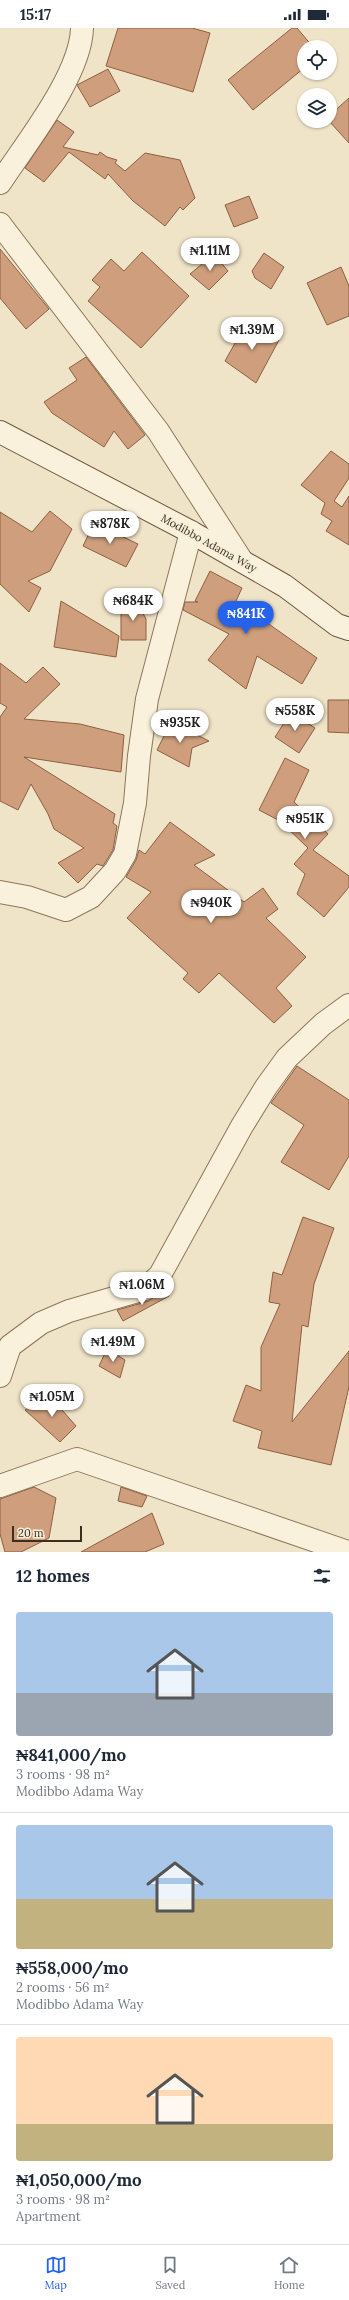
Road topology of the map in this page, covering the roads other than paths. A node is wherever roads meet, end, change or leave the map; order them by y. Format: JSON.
{"nodes":[{"id":1,"x":82,"y":28,"type":"edge"},
{"id":2,"x":0,"y":183,"type":"edge"},
{"id":3,"x":0,"y":224,"type":"edge"},
{"id":4,"x":2,"y":439,"type":"edge"},
{"id":5,"x":191,"y":532,"type":"junction"},
{"id":6,"x":242,"y":561,"type":"junction"},
{"id":7,"x":349,"y":630,"type":"edge"},
{"id":8,"x":0,"y":892,"type":"edge"},
{"id":9,"x":349,"y":1005,"type":"edge"},
{"id":10,"x":5,"y":1342,"type":"edge"},
{"id":11,"x":0,"y":1376,"type":"edge"},
{"id":12,"x":0,"y":1486,"type":"edge"},
{"id":13,"x":348,"y":1552,"type":"edge"}],
"edges":[{"from":1,"to":2,"type":"street"},
{"from":3,"to":6,"type":"street"},
{"from":4,"to":5,"type":"street","name":"Modibbo Adama Way"},
{"from":5,"to":6,"type":"street","name":"Modibbo Adama Way"},
{"from":5,"to":8,"type":"street"},
{"from":6,"to":7,"type":"street","name":"Modibbo Adama Way"},
{"from":9,"to":10,"type":"street"},
{"from":10,"to":11,"type":"street"},
{"from":12,"to":13,"type":"street"}]}
